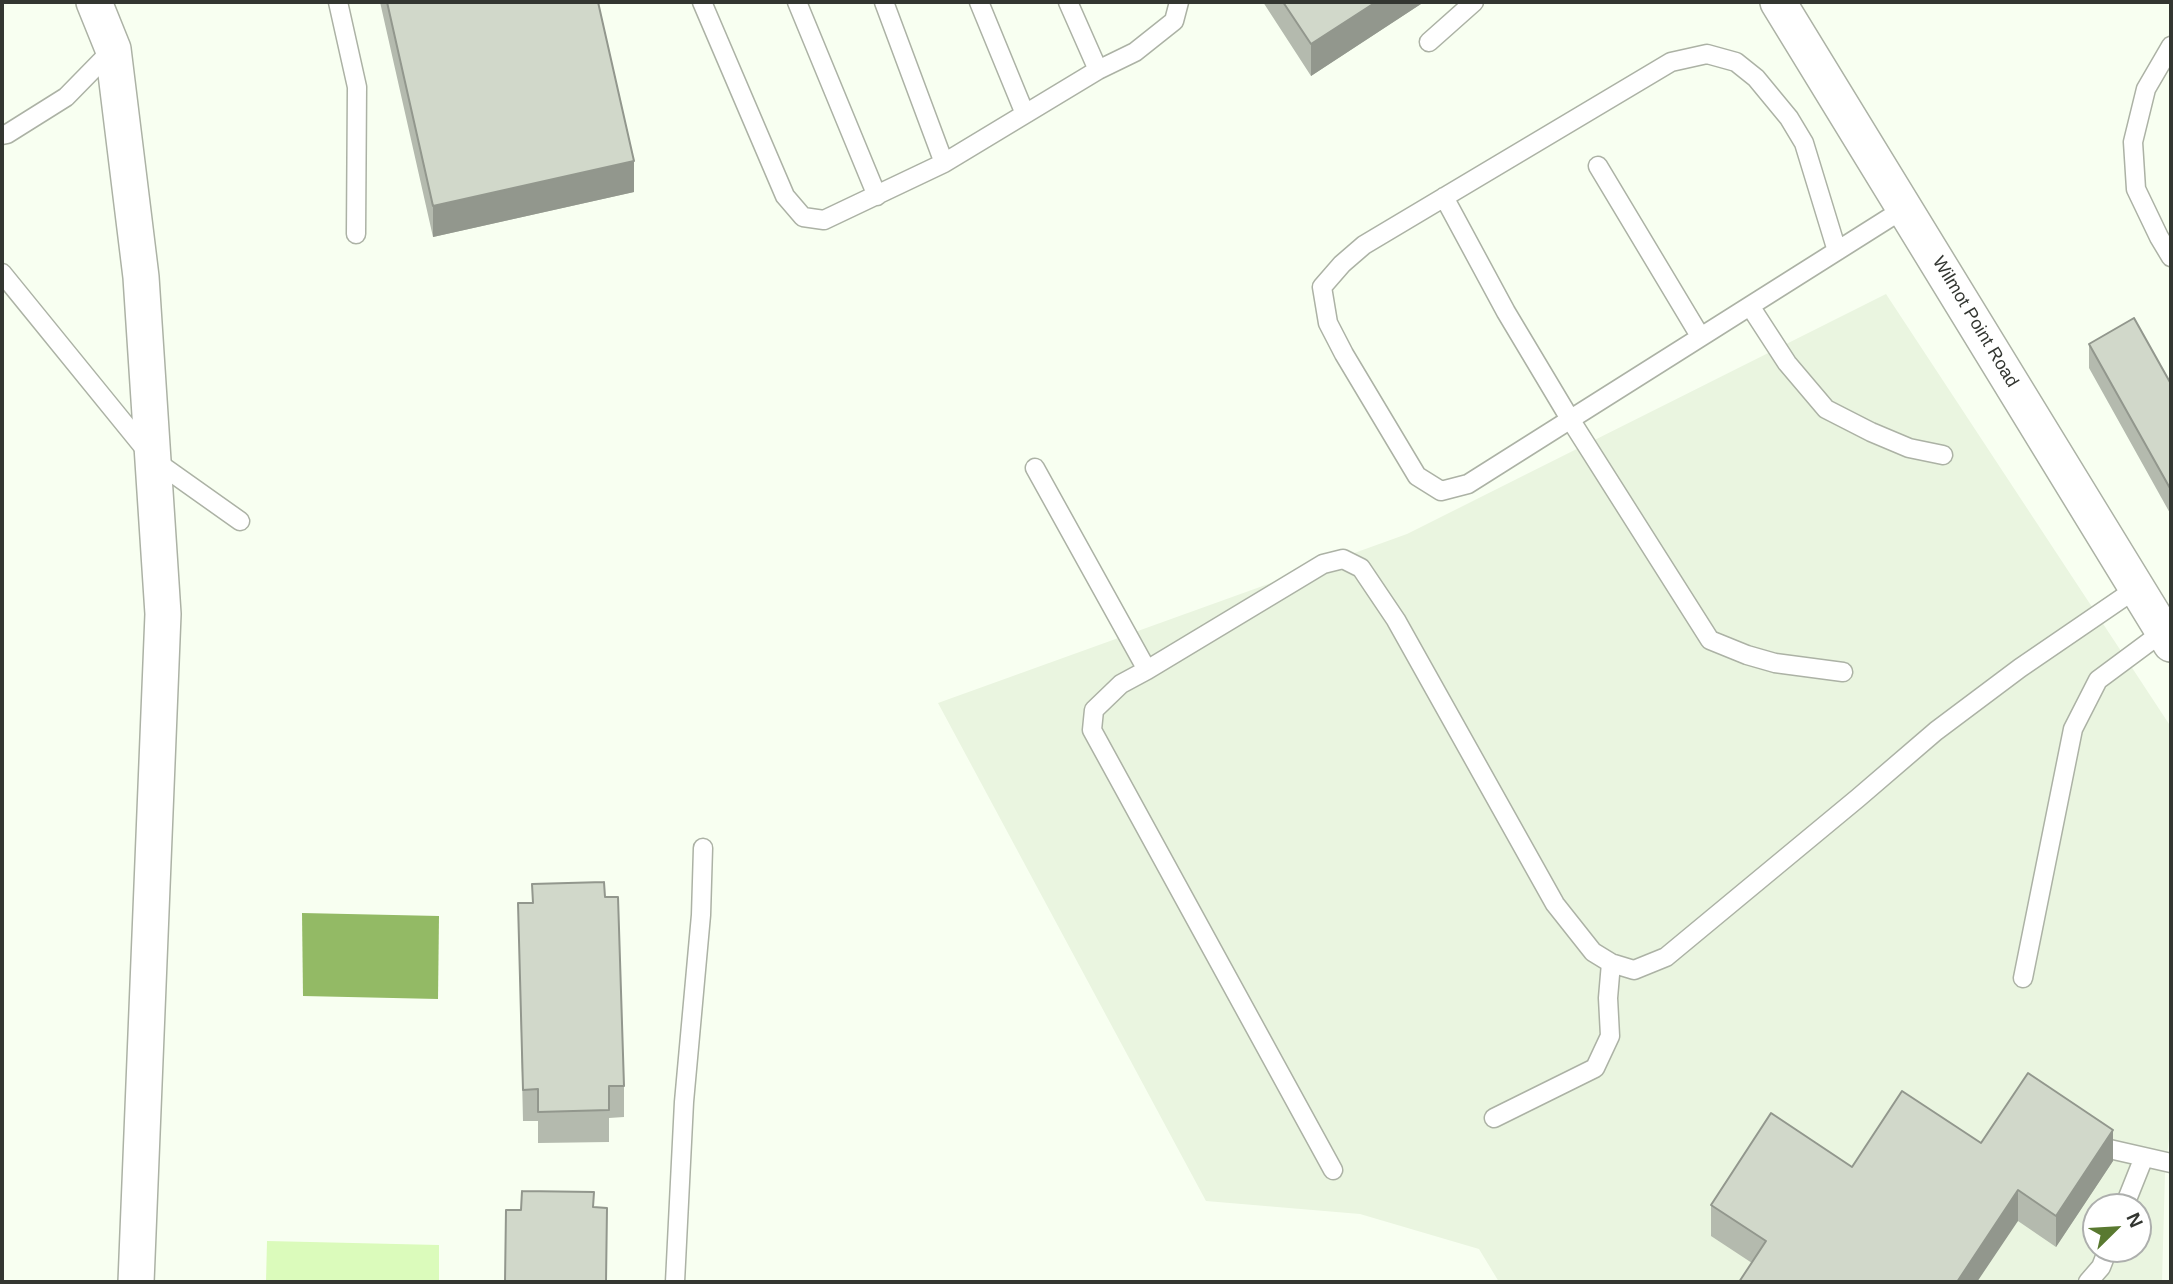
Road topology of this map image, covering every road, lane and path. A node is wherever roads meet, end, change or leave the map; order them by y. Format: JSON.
{"nodes":[{"id":1,"x":93,"y":2,"type":"edge"},
{"id":2,"x":338,"y":2,"type":"edge"},
{"id":3,"x":702,"y":2,"type":"edge"},
{"id":4,"x":797,"y":2,"type":"edge"},
{"id":5,"x":884,"y":2,"type":"edge"},
{"id":6,"x":979,"y":2,"type":"edge"},
{"id":7,"x":1068,"y":2,"type":"edge"},
{"id":8,"x":1179,"y":2,"type":"edge"},
{"id":9,"x":1474,"y":2,"type":"edge"},
{"id":10,"x":1778,"y":2,"type":"edge"},
{"id":11,"x":1429,"y":42,"type":"dead end"},
{"id":12,"x":2171,"y":46,"type":"edge"},
{"id":13,"x":113,"y":49,"type":"junction"},
{"id":14,"x":1098,"y":71,"type":"junction"},
{"id":15,"x":1025,"y":114,"type":"junction"},
{"id":16,"x":2,"y":135,"type":"edge"},
{"id":17,"x":944,"y":163,"type":"junction"},
{"id":18,"x":1598,"y":166,"type":"dead end"},
{"id":19,"x":877,"y":195,"type":"junction"},
{"id":20,"x":1444,"y":197,"type":"junction"},
{"id":21,"x":1905,"y":208,"type":"junction"},
{"id":22,"x":356,"y":234,"type":"dead end"},
{"id":23,"x":1837,"y":251,"type":"junction"},
{"id":24,"x":2171,"y":257,"type":"edge"},
{"id":25,"x":2,"y":273,"type":"edge"},
{"id":26,"x":1750,"y":306,"type":"junction"},
{"id":27,"x":1700,"y":337,"type":"junction"},
{"id":28,"x":1570,"y":419,"type":"junction"},
{"id":29,"x":1943,"y":455,"type":"dead end"},
{"id":30,"x":154,"y":460,"type":"junction"},
{"id":31,"x":1035,"y":468,"type":"dead end"},
{"id":32,"x":240,"y":522,"type":"dead end"},
{"id":33,"x":2137,"y":587,"type":"junction"},
{"id":34,"x":2167,"y":638,"type":"edge"},
{"id":35,"x":1147,"y":670,"type":"junction"},
{"id":36,"x":1843,"y":672,"type":"dead end"},
{"id":37,"x":703,"y":848,"type":"dead end"},
{"id":38,"x":1611,"y":963,"type":"junction"},
{"id":39,"x":2023,"y":978,"type":"dead end"},
{"id":40,"x":1494,"y":1118,"type":"dead end"},
{"id":41,"x":2105,"y":1148,"type":"edge"},
{"id":42,"x":2144,"y":1157,"type":"junction"},
{"id":43,"x":2171,"y":1163,"type":"edge"},
{"id":44,"x":1333,"y":1170,"type":"dead end"},
{"id":45,"x":2130,"y":1193,"type":"edge"},
{"id":46,"x":2103,"y":1263,"type":"edge"},
{"id":47,"x":136,"y":1282,"type":"edge"},
{"id":48,"x":675,"y":1282,"type":"edge"},
{"id":49,"x":2088,"y":1282,"type":"edge"}],
"edges":[{"from":1,"to":13,"type":"street"},
{"from":2,"to":22,"type":"lane"},
{"from":3,"to":19,"type":"lane"},
{"from":4,"to":19,"type":"lane"},
{"from":5,"to":17,"type":"lane"},
{"from":6,"to":15,"type":"lane"},
{"from":7,"to":14,"type":"lane"},
{"from":8,"to":14,"type":"lane"},
{"from":9,"to":11,"type":"lane"},
{"from":10,"to":21,"type":"street","name":"Wilmot Point Road"},
{"from":12,"to":24,"type":"lane"},
{"from":13,"to":16,"type":"lane"},
{"from":13,"to":30,"type":"street"},
{"from":14,"to":15,"type":"lane"},
{"from":15,"to":17,"type":"lane"},
{"from":17,"to":19,"type":"lane"},
{"from":18,"to":27,"type":"lane"},
{"from":20,"to":23,"type":"lane"},
{"from":20,"to":28,"type":"lane"},
{"from":20,"to":28,"type":"lane"},
{"from":21,"to":23,"type":"lane"},
{"from":21,"to":33,"type":"street","name":"Wilmot Point Road"},
{"from":23,"to":26,"type":"lane"},
{"from":25,"to":30,"type":"lane"},
{"from":26,"to":27,"type":"lane"},
{"from":26,"to":29,"type":"lane"},
{"from":27,"to":28,"type":"lane"},
{"from":28,"to":36,"type":"lane"},
{"from":30,"to":32,"type":"lane"},
{"from":30,"to":47,"type":"street"},
{"from":31,"to":35,"type":"lane"},
{"from":33,"to":34,"type":"street","name":"Wilmot Point Road"},
{"from":33,"to":38,"type":"lane"},
{"from":34,"to":39,"type":"lane"},
{"from":35,"to":38,"type":"lane"},
{"from":35,"to":44,"type":"lane"},
{"from":37,"to":48,"type":"lane"},
{"from":38,"to":40,"type":"lane"},
{"from":41,"to":42,"type":"lane"},
{"from":42,"to":43,"type":"lane"},
{"from":42,"to":45,"type":"lane"},
{"from":46,"to":49,"type":"lane"}]}
